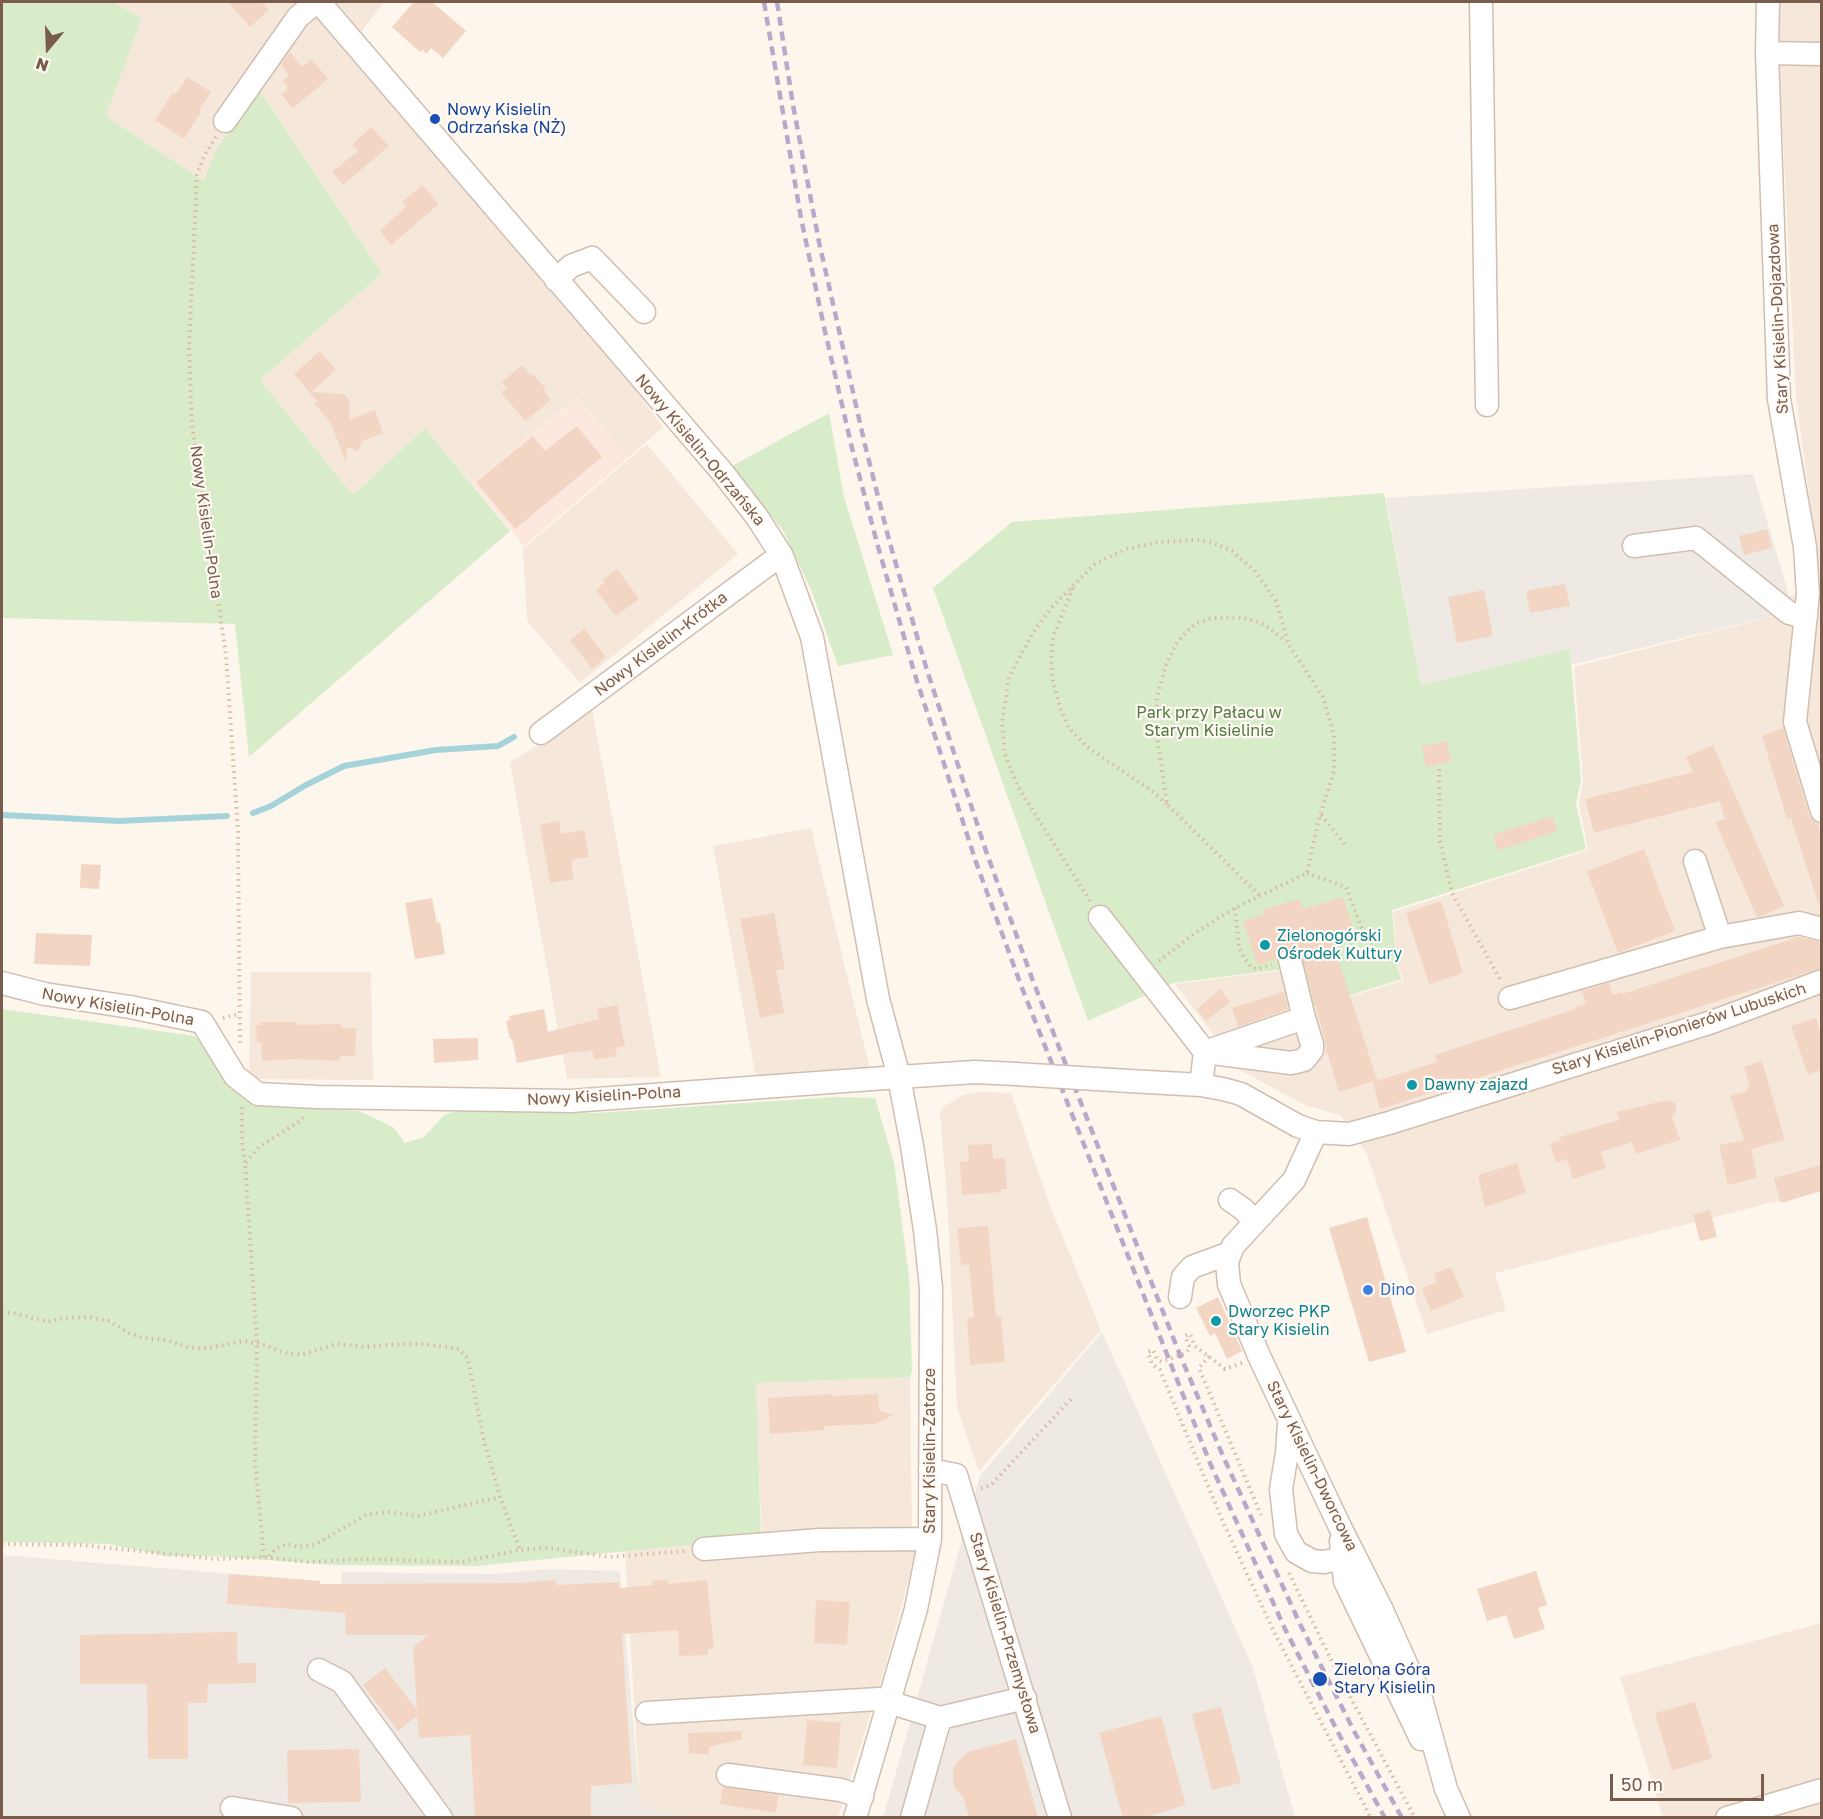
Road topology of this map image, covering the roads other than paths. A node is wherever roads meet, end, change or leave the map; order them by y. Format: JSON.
{"nodes":[{"id":1,"x":318,"y":2,"type":"edge"},
{"id":2,"x":1481,"y":2,"type":"edge"},
{"id":3,"x":1768,"y":2,"type":"edge"},
{"id":4,"x":1767,"y":53,"type":"junction"},
{"id":5,"x":1821,"y":54,"type":"edge"},
{"id":6,"x":225,"y":121,"type":"road end"},
{"id":7,"x":556,"y":280,"type":"junction"},
{"id":8,"x":644,"y":312,"type":"dead end"},
{"id":9,"x":1486,"y":405,"type":"dead end"},
{"id":10,"x":1634,"y":546,"type":"dead end"},
{"id":11,"x":782,"y":556,"type":"junction"},
{"id":12,"x":1811,"y":612,"type":"edge"},
{"id":13,"x":542,"y":733,"type":"dead end"},
{"id":14,"x":1821,"y":811,"type":"edge"},
{"id":15,"x":1695,"y":861,"type":"dead end"},
{"id":16,"x":1100,"y":917,"type":"road end"},
{"id":17,"x":1821,"y":929,"type":"edge"},
{"id":18,"x":1720,"y":937,"type":"junction"},
{"id":19,"x":1290,"y":960,"type":"road end"},
{"id":20,"x":1821,"y":981,"type":"edge"},
{"id":21,"x":2,"y":983,"type":"edge"},
{"id":22,"x":1510,"y":998,"type":"road end"},
{"id":23,"x":879,"y":999,"type":"joint"},
{"id":24,"x":1304,"y":1018,"type":"junction"},
{"id":25,"x":1205,"y":1052,"type":"junction"},
{"id":26,"x":898,"y":1077,"type":"junction"},
{"id":27,"x":1201,"y":1085,"type":"junction"},
{"id":28,"x":1316,"y":1132,"type":"junction"},
{"id":29,"x":1230,"y":1200,"type":"dead end"},
{"id":30,"x":1255,"y":1222,"type":"junction"},
{"id":31,"x":1230,"y":1253,"type":"junction"},
{"id":32,"x":1180,"y":1297,"type":"dead end"},
{"id":33,"x":1289,"y":1419,"type":"junction"},
{"id":34,"x":930,"y":1470,"type":"junction"},
{"id":35,"x":1340,"y":1527,"type":"junction"},
{"id":36,"x":930,"y":1539,"type":"junction"},
{"id":37,"x":704,"y":1549,"type":"road end"},
{"id":38,"x":1343,"y":1558,"type":"junction"},
{"id":39,"x":319,"y":1670,"type":"dead end"},
{"id":40,"x":1025,"y":1698,"type":"junction"},
{"id":41,"x":890,"y":1702,"type":"junction"},
{"id":42,"x":647,"y":1713,"type":"dead end"},
{"id":43,"x":940,"y":1718,"type":"junction"},
{"id":44,"x":728,"y":1775,"type":"dead end"},
{"id":45,"x":1446,"y":1789,"type":"junction"},
{"id":46,"x":1821,"y":1790,"type":"edge"},
{"id":47,"x":859,"y":1807,"type":"edge"},
{"id":48,"x":232,"y":1808,"type":"dead end"},
{"id":49,"x":291,"y":1818,"type":"edge"},
{"id":50,"x":441,"y":1818,"type":"edge"},
{"id":51,"x":912,"y":1818,"type":"edge"},
{"id":52,"x":1060,"y":1818,"type":"edge"},
{"id":53,"x":1459,"y":1818,"type":"edge"},
{"id":54,"x":1727,"y":1818,"type":"edge"}],
"edges":[{"from":1,"to":6,"type":"street"},
{"from":1,"to":7,"type":"street","name":"Nowy Kisielin-Odrzańska"},
{"from":2,"to":9,"type":"street"},
{"from":3,"to":4,"type":"street","name":"Stary Kisielin-Dojazdowa"},
{"from":4,"to":5,"type":"street"},
{"from":4,"to":12,"type":"street","name":"Stary Kisielin-Dojazdowa"},
{"from":7,"to":8,"type":"street"},
{"from":7,"to":11,"type":"street","name":"Nowy Kisielin-Odrzańska"},
{"from":10,"to":12,"type":"street"},
{"from":11,"to":13,"type":"street","name":"Nowy Kisielin-Krótka"},
{"from":11,"to":23,"type":"street","name":"Nowy Kisielin-Odrzańska"},
{"from":12,"to":14,"type":"street","name":"Stary Kisielin-Dojazdowa"},
{"from":15,"to":18,"type":"street"},
{"from":16,"to":25,"type":"street"},
{"from":17,"to":18,"type":"street"},
{"from":18,"to":22,"type":"street"},
{"from":19,"to":24,"type":"street"},
{"from":20,"to":28,"type":"street","name":"Stary Kisielin-Pionierów Lubuskich"},
{"from":21,"to":26,"type":"street","name":"Nowy Kisielin-Polna"},
{"from":23,"to":26,"type":"street","name":"Stary Kisielin-Zatorze"},
{"from":24,"to":25,"type":"street"},
{"from":24,"to":25,"type":"street"},
{"from":25,"to":27,"type":"street"},
{"from":26,"to":27,"type":"street","name":"Stary Kisielin-Pionierów Lubuskich","bridge":true},
{"from":26,"to":34,"type":"street","name":"Stary Kisielin-Zatorze"},
{"from":27,"to":28,"type":"street","name":"Stary Kisielin-Pionierów Lubuskich"},
{"from":28,"to":30,"type":"street"},
{"from":29,"to":30,"type":"street"},
{"from":30,"to":31,"type":"street"},
{"from":31,"to":32,"type":"street"},
{"from":31,"to":33,"type":"street","name":"Stary Kisielin-Dworcowa"},
{"from":33,"to":35,"type":"street","name":"Stary Kisielin-Dworcowa"},
{"from":33,"to":38,"type":"street"},
{"from":34,"to":36,"type":"street","name":"Stary Kisielin-Zatorze"},
{"from":34,"to":40,"type":"street","name":"Stary Kisielin-Przemysłowa"},
{"from":35,"to":38,"type":"street"},
{"from":35,"to":45,"type":"street","name":"Stary Kisielin-Dworcowa"},
{"from":36,"to":37,"type":"street"},
{"from":36,"to":41,"type":"street","name":"Stary Kisielin-Zatorze"},
{"from":38,"to":45,"type":"street"},
{"from":39,"to":50,"type":"street"},
{"from":40,"to":43,"type":"street"},
{"from":40,"to":52,"type":"street","name":"Stary Kisielin-Przemysłowa"},
{"from":41,"to":42,"type":"street"},
{"from":41,"to":43,"type":"street"},
{"from":41,"to":47,"type":"street","name":"Stary Kisielin-Zatorze"},
{"from":43,"to":51,"type":"street"},
{"from":44,"to":47,"type":"street"},
{"from":45,"to":53,"type":"street","name":"Stary Kisielin-Dworcowa"},
{"from":46,"to":54,"type":"street"},
{"from":48,"to":49,"type":"street"}]}
